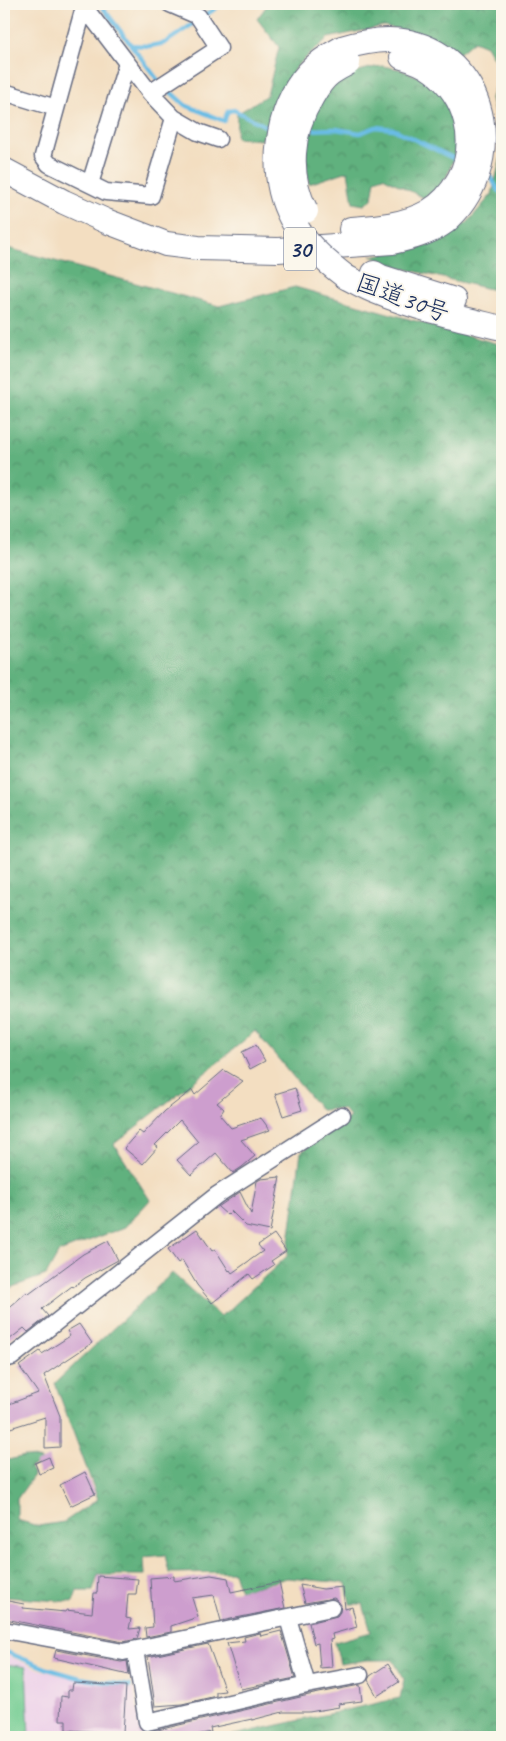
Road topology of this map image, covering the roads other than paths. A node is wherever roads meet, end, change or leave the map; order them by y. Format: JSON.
{"nodes":[{"id":1,"x":170,"y":4,"type":"edge"},
{"id":2,"x":83,"y":5,"type":"edge"},
{"id":3,"x":127,"y":63,"type":"junction"},
{"id":4,"x":159,"y":88,"type":"junction"},
{"id":5,"x":4,"y":92,"type":"edge"},
{"id":6,"x":56,"y":108,"type":"junction"},
{"id":7,"x":174,"y":118,"type":"junction"},
{"id":8,"x":218,"y":139,"type":"dead end"},
{"id":9,"x":4,"y":170,"type":"edge"},
{"id":10,"x":90,"y":184,"type":"junction"},
{"id":11,"x":350,"y":270,"type":"junction"},
{"id":12,"x":502,"y":311,"type":"edge"},
{"id":13,"x":502,"y":328,"type":"edge"},
{"id":14,"x":342,"y":1115,"type":"dead end"},
{"id":15,"x":4,"y":1358,"type":"edge"},
{"id":16,"x":331,"y":1608,"type":"dead end"},
{"id":17,"x":288,"y":1618,"type":"junction"},
{"id":18,"x":4,"y":1630,"type":"edge"},
{"id":19,"x":135,"y":1650,"type":"junction"},
{"id":20,"x":360,"y":1675,"type":"dead end"},
{"id":21,"x":307,"y":1685,"type":"junction"}],
"edges":[{"from":1,"to":4,"type":"street"},
{"from":2,"to":3,"type":"street"},
{"from":2,"to":6,"type":"street"},
{"from":3,"to":4,"type":"street"},
{"from":3,"to":10,"type":"street"},
{"from":4,"to":7,"type":"street"},
{"from":5,"to":6,"type":"street"},
{"from":6,"to":10,"type":"street"},
{"from":7,"to":8,"type":"street"},
{"from":7,"to":10,"type":"street"},
{"from":9,"to":11,"type":"highway","name":"国道30号","number":"30","bridge":true},
{"from":11,"to":12,"type":"highway","name":"国道30号","number":"30"},
{"from":11,"to":13,"type":"highway","name":"国道30号","number":"30"},
{"from":14,"to":15,"type":"street"},
{"from":16,"to":17,"type":"street"},
{"from":17,"to":19,"type":"street"},
{"from":17,"to":21,"type":"street"},
{"from":18,"to":19,"type":"street"},
{"from":19,"to":21,"type":"street"},
{"from":20,"to":21,"type":"street"}]}
